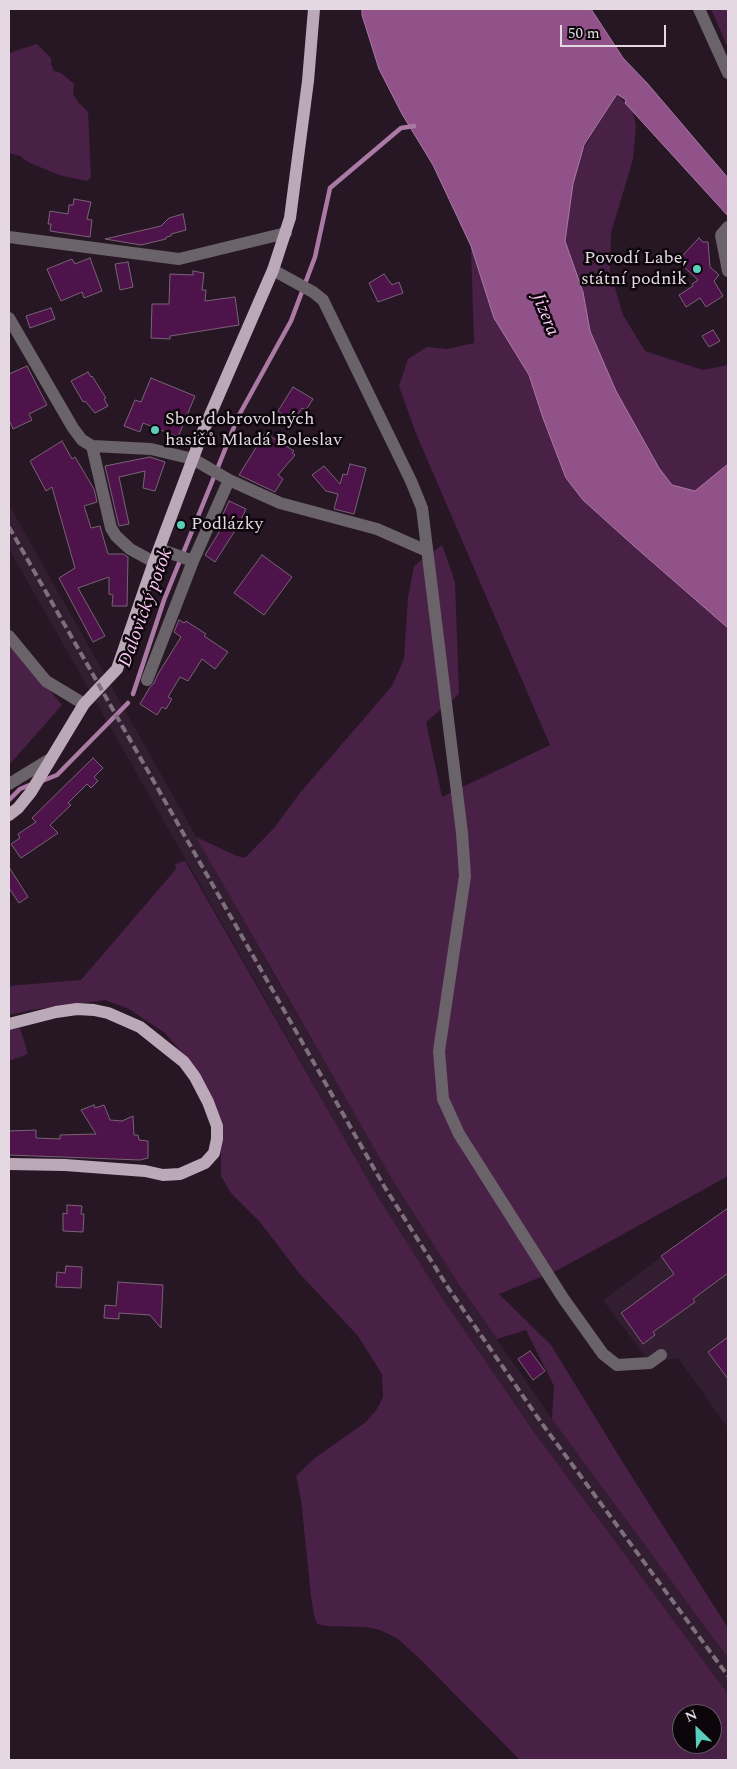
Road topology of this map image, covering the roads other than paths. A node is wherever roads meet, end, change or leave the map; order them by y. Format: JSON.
{"nodes":[{"id":1,"x":314,"y":9,"type":"edge"},
{"id":2,"x":699,"y":9,"type":"edge"},
{"id":3,"x":728,"y":73,"type":"edge"},
{"id":4,"x":728,"y":227,"type":"edge"},
{"id":5,"x":286,"y":233,"type":"junction"},
{"id":6,"x":9,"y":237,"type":"edge"},
{"id":7,"x":273,"y":270,"type":"junction"},
{"id":8,"x":728,"y":271,"type":"edge"},
{"id":9,"x":9,"y":318,"type":"edge"},
{"id":10,"x":92,"y":446,"type":"junction"},
{"id":11,"x":193,"y":459,"type":"junction"},
{"id":12,"x":229,"y":480,"type":"junction"},
{"id":13,"x":159,"y":549,"type":"junction"},
{"id":14,"x":427,"y":551,"type":"junction"},
{"id":15,"x":193,"y":561,"type":"junction"},
{"id":16,"x":154,"y":562,"type":"junction"},
{"id":17,"x":9,"y":636,"type":"edge"},
{"id":18,"x":147,"y":680,"type":"dead end"},
{"id":19,"x":84,"y":704,"type":"junction"},
{"id":20,"x":50,"y":759,"type":"junction"},
{"id":21,"x":9,"y":784,"type":"edge"},
{"id":22,"x":9,"y":815,"type":"edge"},
{"id":23,"x":9,"y":1024,"type":"edge"},
{"id":24,"x":9,"y":1164,"type":"edge"},
{"id":25,"x":662,"y":1355,"type":"dead end"}],
"edges":[{"from":1,"to":5,"type":"main road"},
{"from":2,"to":3,"type":"street"},
{"from":4,"to":8,"type":"street"},
{"from":5,"to":6,"type":"street"},
{"from":5,"to":7,"type":"main road"},
{"from":7,"to":11,"type":"main road"},
{"from":7,"to":14,"type":"street"},
{"from":9,"to":10,"type":"street"},
{"from":10,"to":11,"type":"street"},
{"from":10,"to":16,"type":"street"},
{"from":11,"to":12,"type":"street"},
{"from":11,"to":13,"type":"main road"},
{"from":12,"to":14,"type":"street"},
{"from":12,"to":15,"type":"street"},
{"from":13,"to":15,"type":"street"},
{"from":13,"to":16,"type":"main road"},
{"from":14,"to":25,"type":"street"},
{"from":15,"to":18,"type":"street"},
{"from":16,"to":19,"type":"main road"},
{"from":17,"to":19,"type":"street"},
{"from":19,"to":20,"type":"main road"},
{"from":20,"to":21,"type":"street"},
{"from":20,"to":22,"type":"main road"},
{"from":23,"to":24,"type":"main road"}]}
